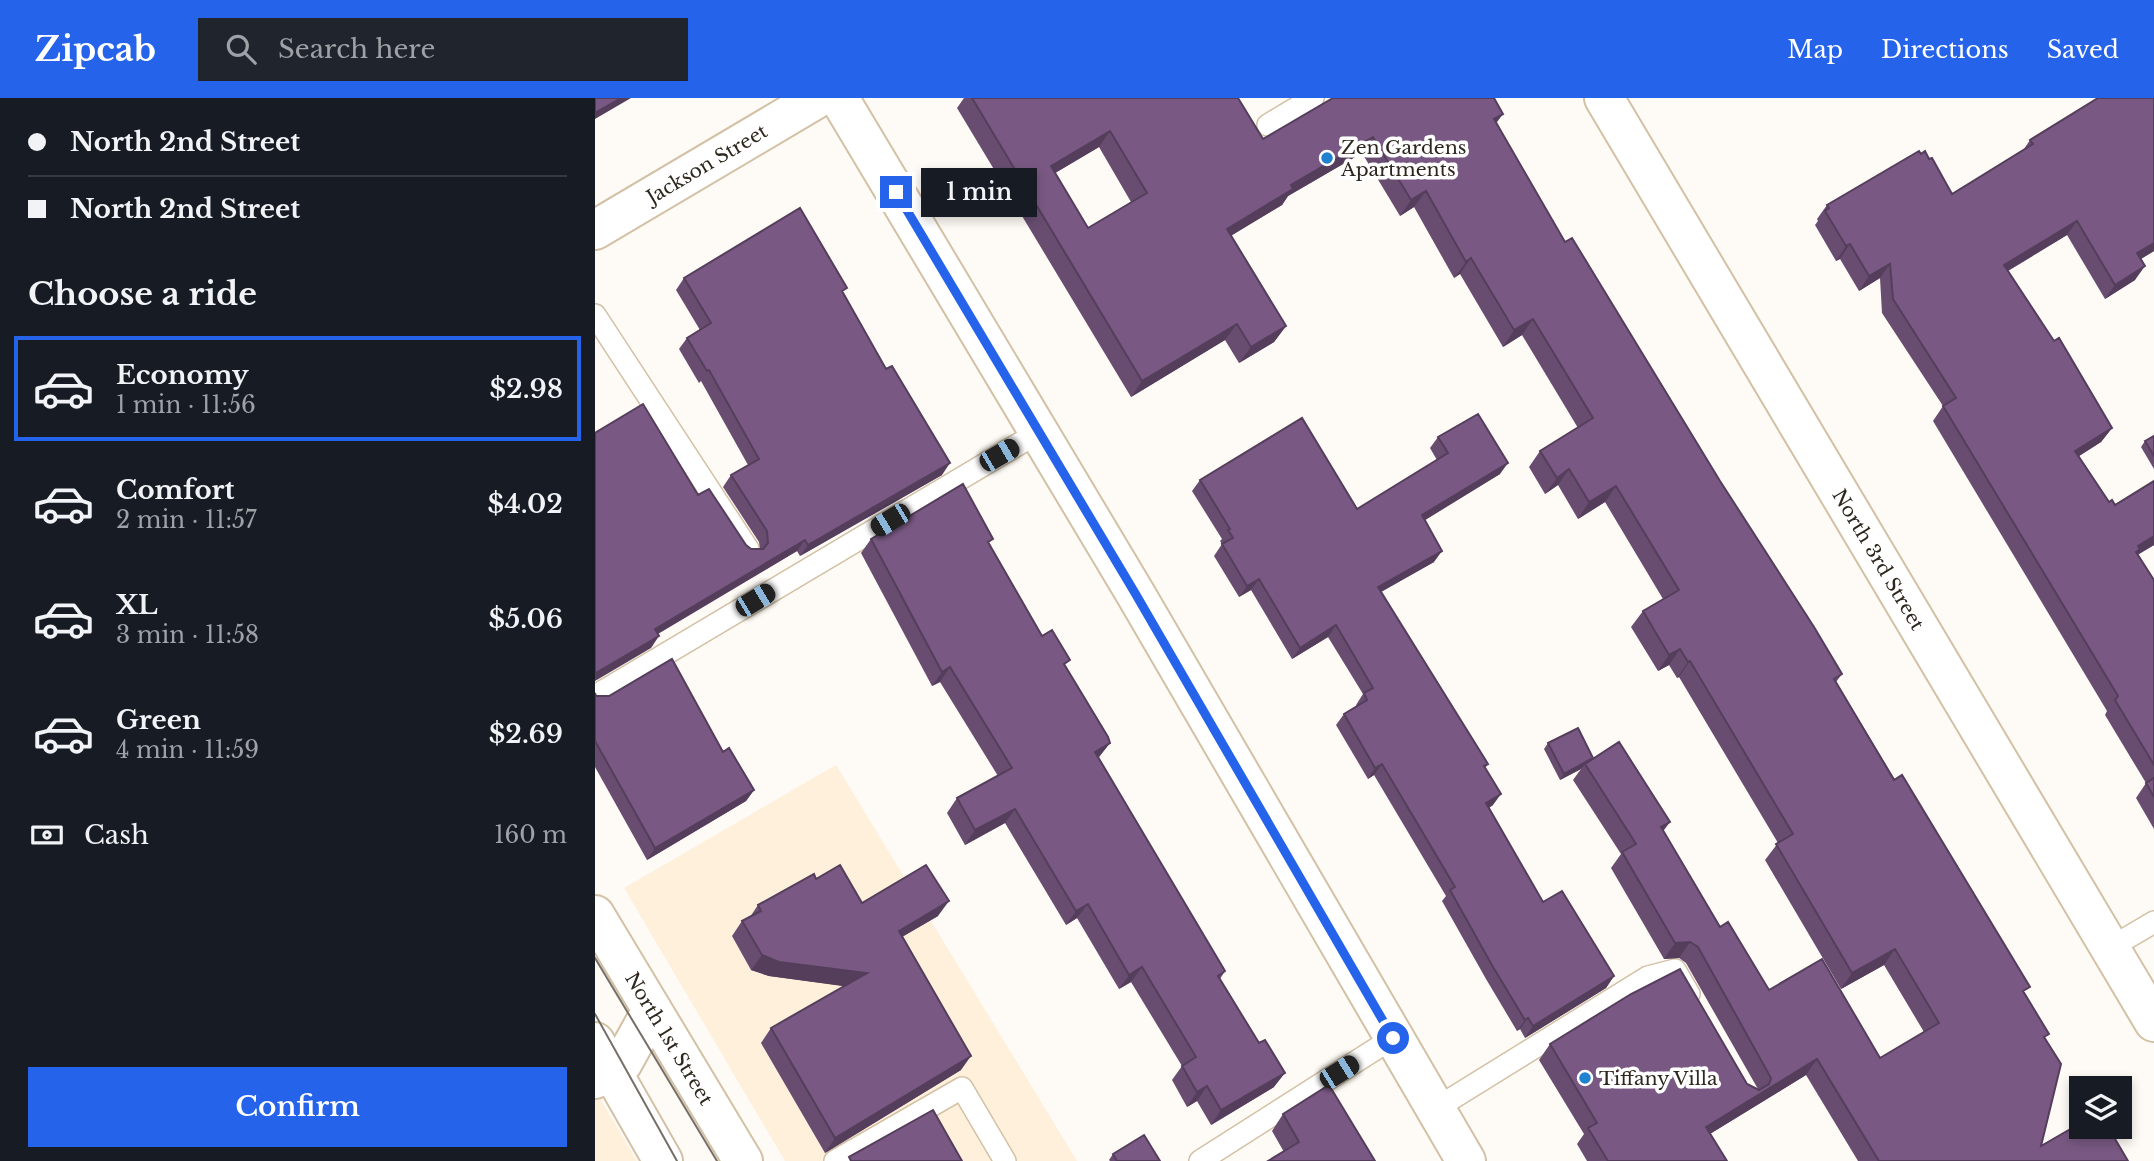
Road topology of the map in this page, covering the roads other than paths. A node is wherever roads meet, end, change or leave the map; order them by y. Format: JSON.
{"nodes":[{"id":1,"x":818,"y":98,"type":"edge"},
{"id":2,"x":839,"y":98,"type":"edge"},
{"id":3,"x":1313,"y":98,"type":"edge"},
{"id":4,"x":1604,"y":98,"type":"edge"},
{"id":5,"x":1268,"y":125,"type":"dead end"},
{"id":6,"x":595,"y":230,"type":"edge"},
{"id":7,"x":595,"y":315,"type":"edge"},
{"id":8,"x":1039,"y":432,"type":"junction"},
{"id":9,"x":748,"y":549,"type":"edge"},
{"id":10,"x":595,"y":696,"type":"edge"},
{"id":11,"x":595,"y":915,"type":"edge"},
{"id":12,"x":2154,"y":922,"type":"edge"},
{"id":13,"x":2110,"y":948,"type":"junction"},
{"id":14,"x":652,"y":1010,"type":"junction"},
{"id":15,"x":1701,"y":1015,"type":"edge"},
{"id":16,"x":2154,"y":1022,"type":"edge"},
{"id":17,"x":1393,"y":1038,"type":"junction"},
{"id":18,"x":601,"y":1064,"type":"edge"},
{"id":19,"x":1436,"y":1109,"type":"junction"},
{"id":20,"x":663,"y":1161,"type":"edge"},
{"id":21,"x":743,"y":1161,"type":"edge"},
{"id":22,"x":835,"y":1161,"type":"edge"},
{"id":23,"x":1005,"y":1161,"type":"edge"},
{"id":24,"x":1200,"y":1161,"type":"edge"},
{"id":25,"x":1466,"y":1161,"type":"edge"}],
"edges":[{"from":1,"to":6,"type":"street","name":"Jackson Street"},
{"from":2,"to":8,"type":"street"},
{"from":3,"to":5,"type":"lane"},
{"from":4,"to":13,"type":"street","name":"North 3rd Street"},
{"from":7,"to":9,"type":"lane"},
{"from":8,"to":10,"type":"lane"},
{"from":8,"to":17,"type":"street"},
{"from":11,"to":14,"type":"street","name":"North 1st Street"},
{"from":12,"to":13,"type":"lane"},
{"from":13,"to":16,"type":"street","name":"North 3rd Street"},
{"from":14,"to":18,"type":"street"},
{"from":14,"to":21,"type":"street","name":"North 1st Street"},
{"from":15,"to":19,"type":"lane"},
{"from":17,"to":19,"type":"street"},
{"from":17,"to":24,"type":"lane"},
{"from":18,"to":20,"type":"street"},
{"from":19,"to":25,"type":"street"},
{"from":22,"to":23,"type":"lane"}]}
